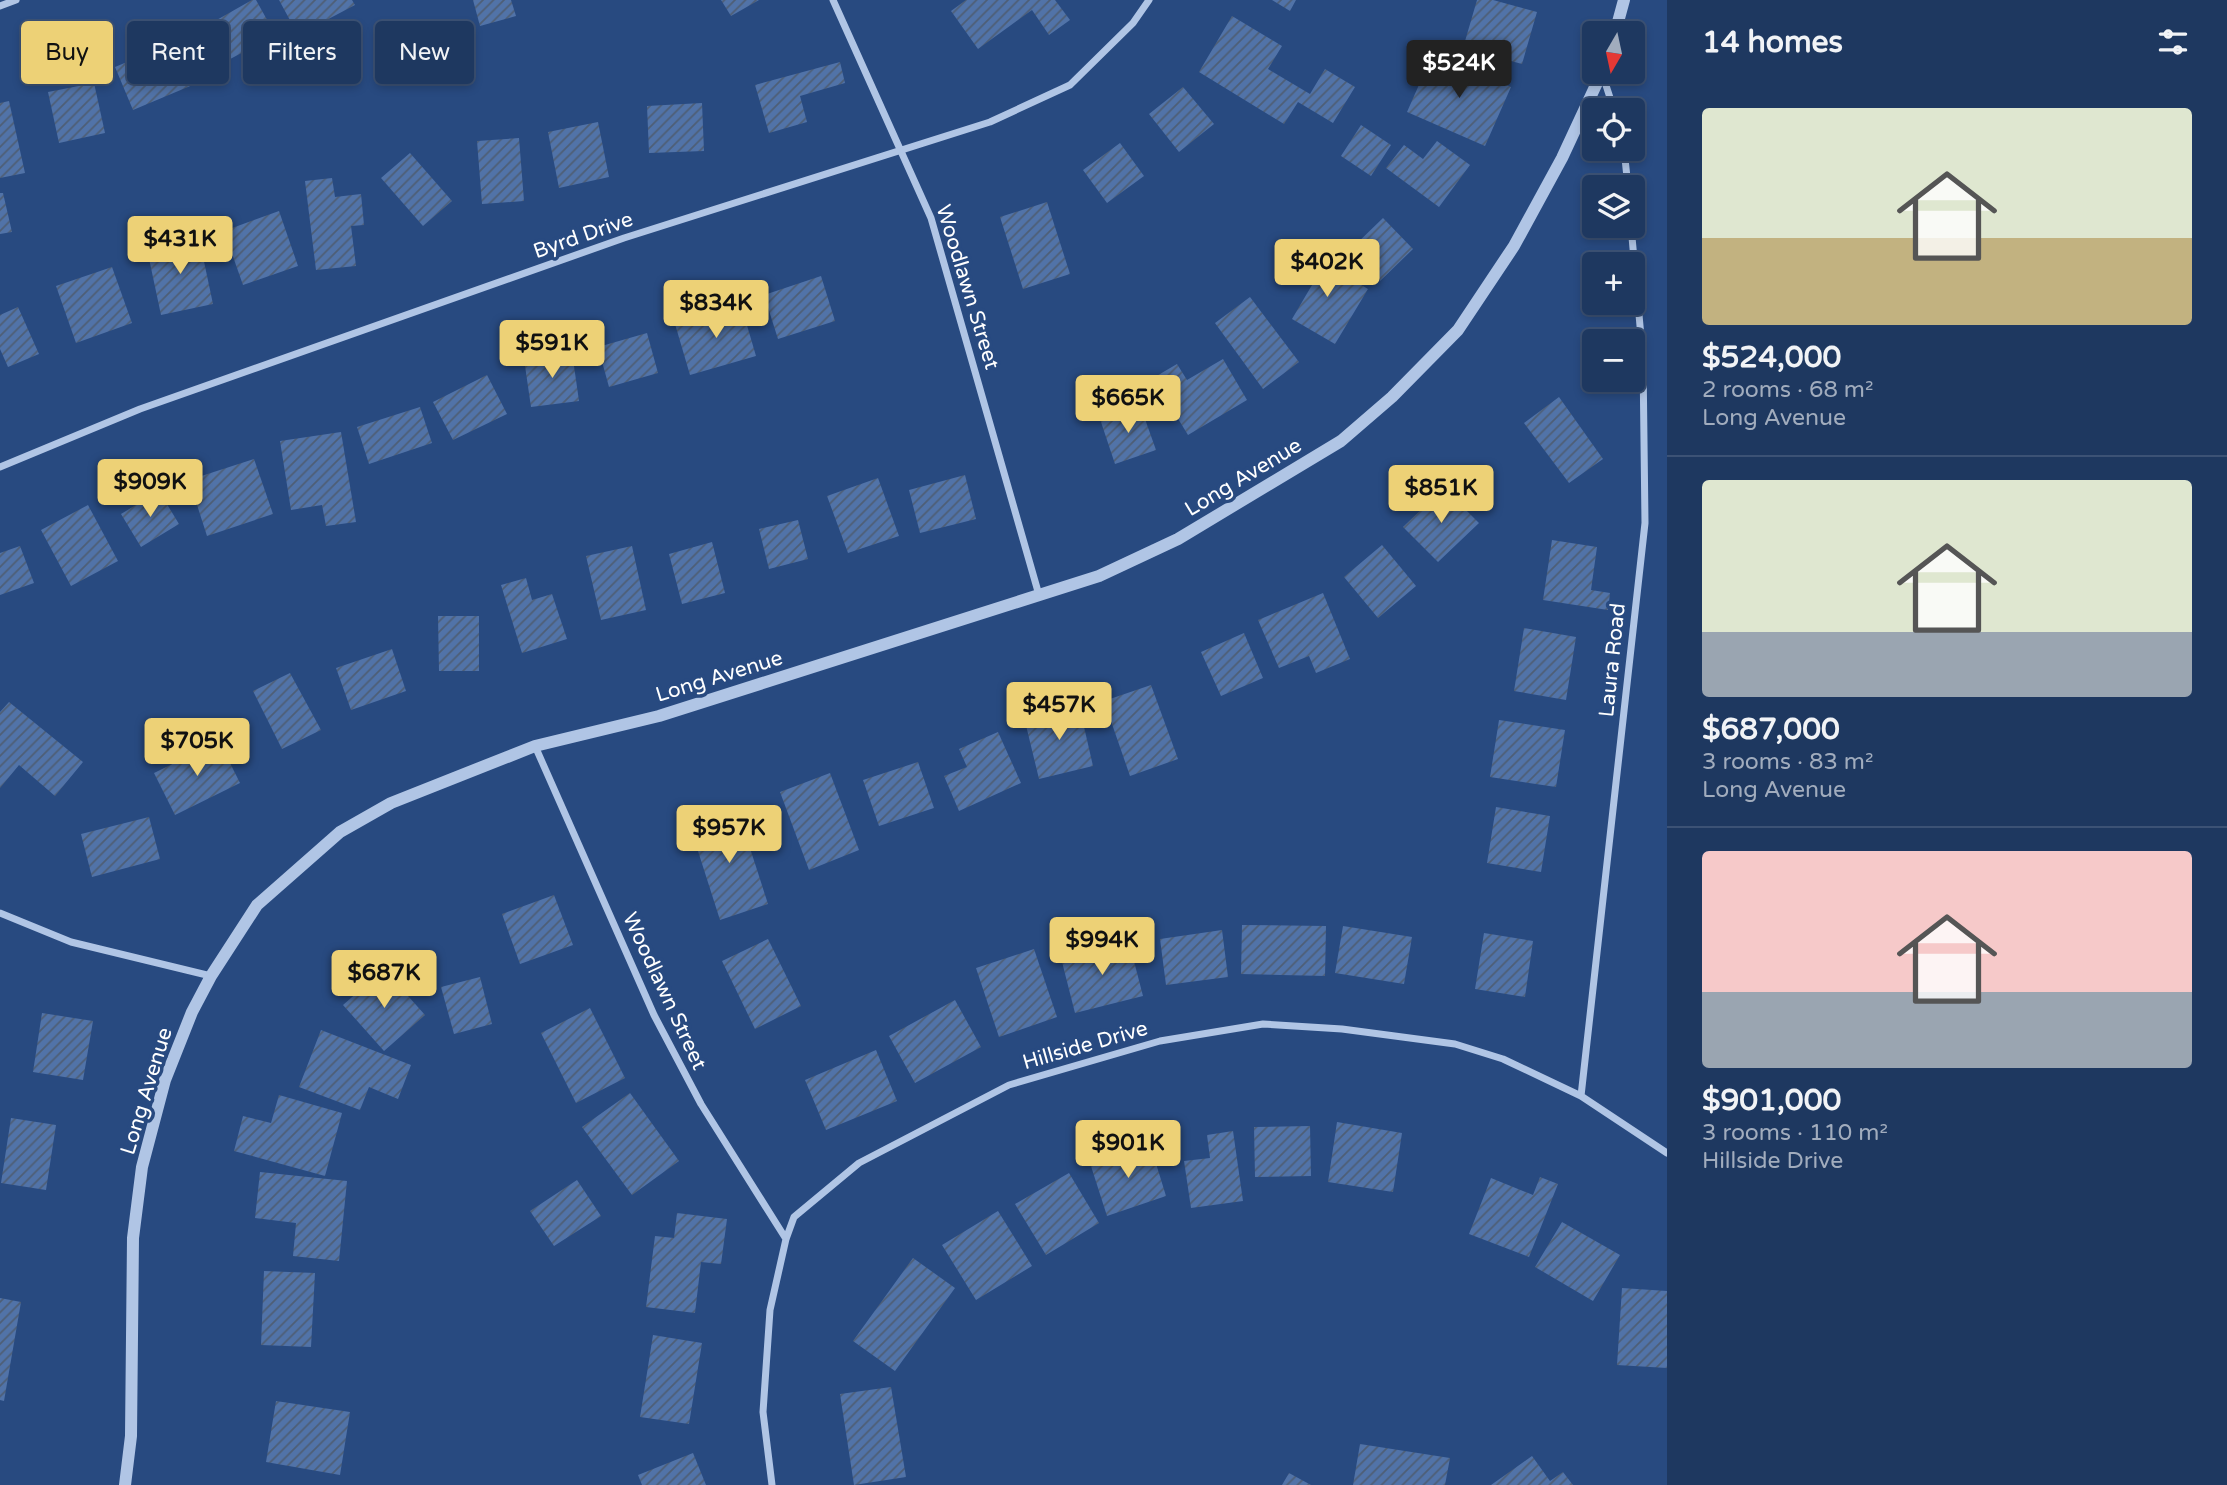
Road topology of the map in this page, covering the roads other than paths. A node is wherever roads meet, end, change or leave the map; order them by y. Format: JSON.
{"nodes":[{"id":1,"x":16,"y":0,"type":"edge"},
{"id":2,"x":833,"y":0,"type":"edge"},
{"id":3,"x":1149,"y":0,"type":"edge"},
{"id":4,"x":1623,"y":0,"type":"edge"},
{"id":5,"x":0,"y":6,"type":"edge"},
{"id":6,"x":1618,"y":21,"type":"edge"},
{"id":7,"x":1596,"y":84,"type":"edge"},
{"id":8,"x":901,"y":150,"type":"junction"},
{"id":9,"x":1632,"y":238,"type":"edge"},
{"id":10,"x":0,"y":467,"type":"edge"},
{"id":11,"x":1039,"y":595,"type":"junction"},
{"id":12,"x":535,"y":746,"type":"junction"},
{"id":13,"x":0,"y":913,"type":"edge"},
{"id":14,"x":211,"y":976,"type":"junction"},
{"id":15,"x":1581,"y":1096,"type":"junction"},
{"id":16,"x":1667,"y":1153,"type":"edge"},
{"id":17,"x":786,"y":1239,"type":"junction"},
{"id":18,"x":125,"y":1485,"type":"edge"},
{"id":19,"x":772,"y":1485,"type":"edge"}],
"edges":[{"from":1,"to":5,"type":"street"},
{"from":2,"to":8,"type":"street","name":"Woodlawn Street"},
{"from":3,"to":8,"type":"street","name":"Byrd Drive"},
{"from":4,"to":6,"type":"street"},
{"from":7,"to":11,"type":"street","name":"Long Avenue"},
{"from":8,"to":10,"type":"street","name":"Byrd Drive"},
{"from":8,"to":11,"type":"street","name":"Woodlawn Street"},
{"from":9,"to":15,"type":"street","name":"Laura Road"},
{"from":11,"to":12,"type":"street","name":"Long Avenue"},
{"from":12,"to":14,"type":"street","name":"Long Avenue"},
{"from":12,"to":17,"type":"street","name":"Woodlawn Street"},
{"from":13,"to":14,"type":"street"},
{"from":14,"to":18,"type":"street","name":"Long Avenue"},
{"from":15,"to":16,"type":"street","name":"Hillside Drive"},
{"from":15,"to":17,"type":"street","name":"Hillside Drive"},
{"from":17,"to":19,"type":"street","name":"Hillside Drive"}]}
